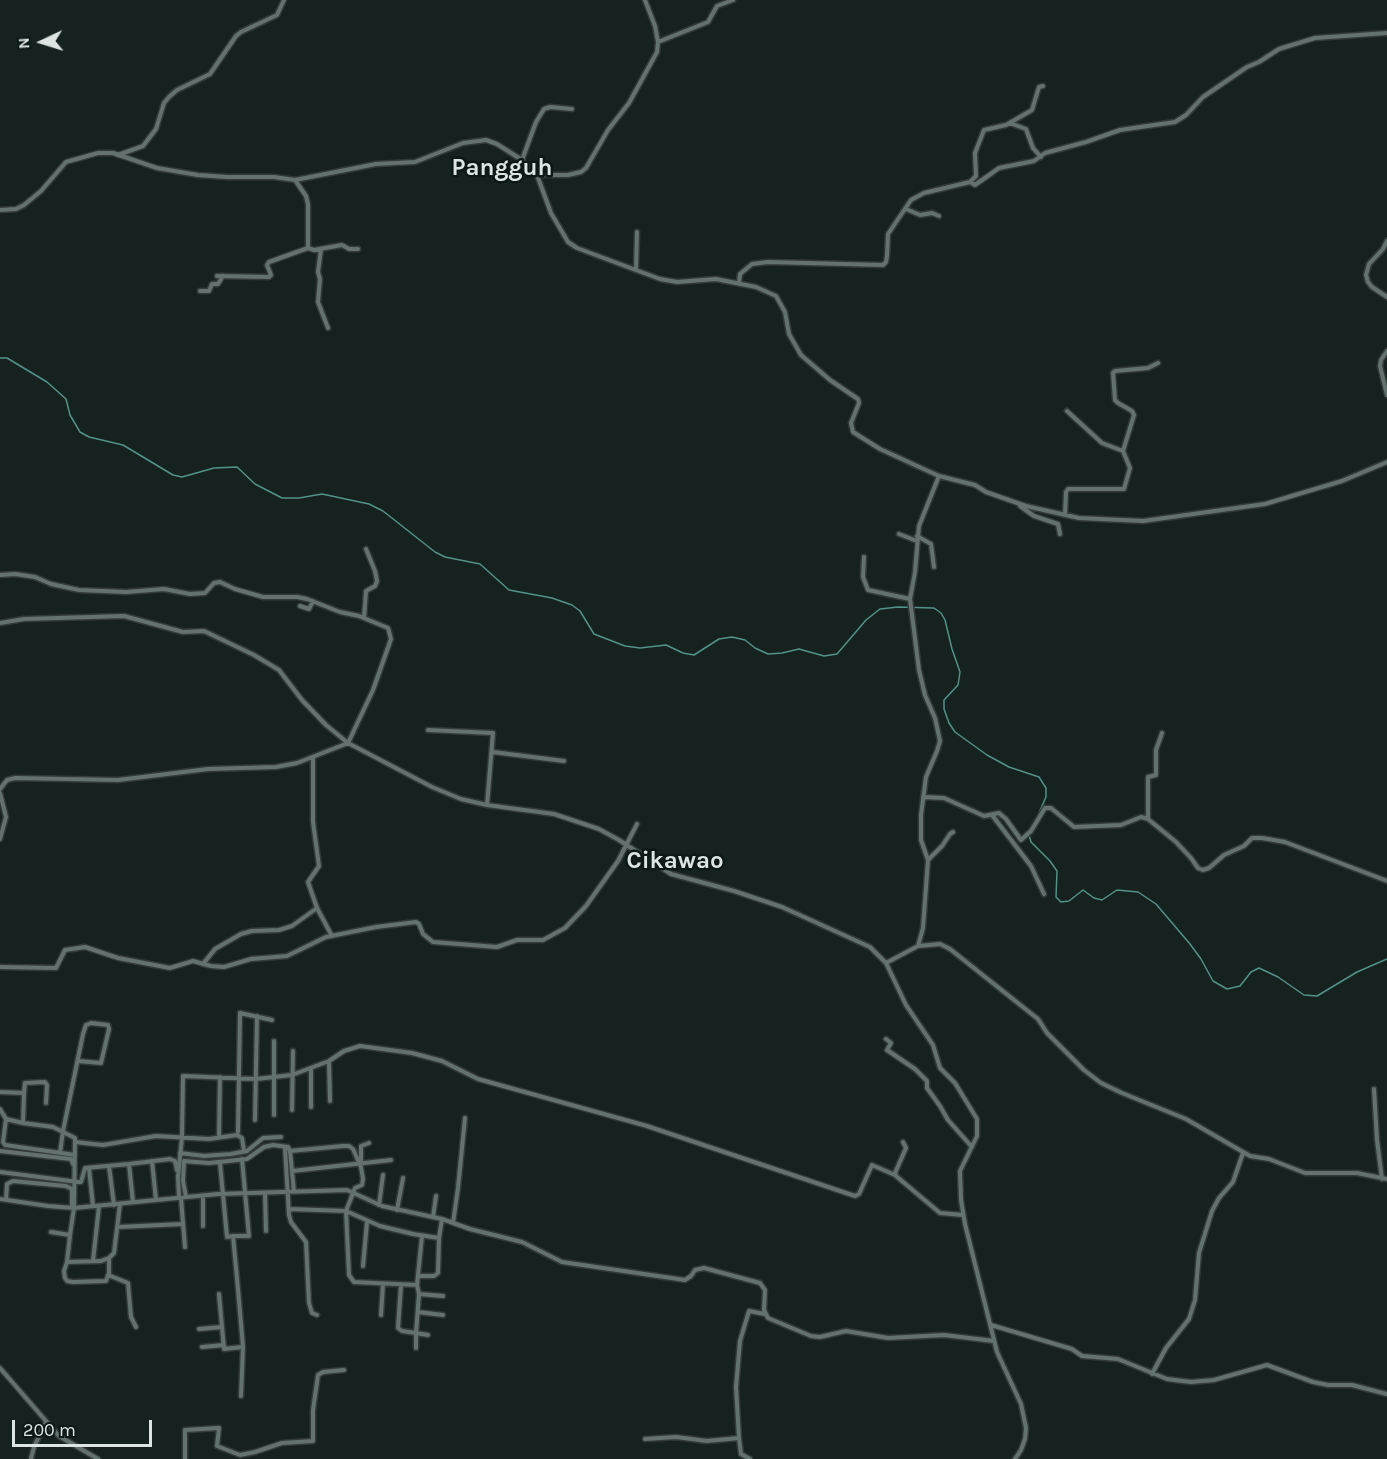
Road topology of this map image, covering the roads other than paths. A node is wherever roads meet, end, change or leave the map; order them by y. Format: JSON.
{"nodes":[{"id":1,"x":284,"y":0,"type":"edge"},
{"id":2,"x":645,"y":0,"type":"edge"},
{"id":3,"x":717,"y":0,"type":"edge"},
{"id":4,"x":733,"y":0,"type":"edge"},
{"id":5,"x":717,"y":6,"type":"junction"},
{"id":6,"x":1387,"y":33,"type":"edge"},
{"id":7,"x":658,"y":42,"type":"junction"},
{"id":8,"x":1043,"y":86,"type":"dead end"},
{"id":9,"x":572,"y":108,"type":"dead end"},
{"id":10,"x":1010,"y":123,"type":"junction"},
{"id":11,"x":118,"y":155,"type":"junction"},
{"id":12,"x":1041,"y":157,"type":"junction"},
{"id":13,"x":522,"y":160,"type":"junction"},
{"id":14,"x":537,"y":174,"type":"junction"},
{"id":15,"x":295,"y":180,"type":"junction"},
{"id":16,"x":970,"y":182,"type":"junction"},
{"id":17,"x":906,"y":209,"type":"junction"},
{"id":18,"x":0,"y":210,"type":"edge"},
{"id":19,"x":939,"y":216,"type":"dead end"},
{"id":20,"x":637,"y":232,"type":"dead end"},
{"id":21,"x":1387,"y":241,"type":"edge"},
{"id":22,"x":308,"y":248,"type":"junction"},
{"id":23,"x":321,"y":249,"type":"junction"},
{"id":24,"x":358,"y":249,"type":"dead end"},
{"id":25,"x":636,"y":269,"type":"junction"},
{"id":26,"x":216,"y":276,"type":"dead end"},
{"id":27,"x":223,"y":276,"type":"junction"},
{"id":28,"x":739,"y":283,"type":"junction"},
{"id":29,"x":200,"y":291,"type":"dead end"},
{"id":30,"x":1387,"y":297,"type":"edge"},
{"id":31,"x":328,"y":328,"type":"dead end"},
{"id":32,"x":1387,"y":351,"type":"edge"},
{"id":33,"x":1158,"y":363,"type":"dead end"},
{"id":34,"x":1387,"y":395,"type":"edge"},
{"id":35,"x":1067,"y":411,"type":"dead end"},
{"id":36,"x":1123,"y":451,"type":"junction"},
{"id":37,"x":1387,"y":462,"type":"edge"},
{"id":38,"x":939,"y":476,"type":"junction"},
{"id":39,"x":1017,"y":503,"type":"junction"},
{"id":40,"x":1065,"y":515,"type":"junction"},
{"id":41,"x":898,"y":534,"type":"dead end"},
{"id":42,"x":1060,"y":534,"type":"dead end"},
{"id":43,"x":917,"y":539,"type":"junction"},
{"id":44,"x":366,"y":549,"type":"dead end"},
{"id":45,"x":864,"y":557,"type":"dead end"},
{"id":46,"x":934,"y":567,"type":"dead end"},
{"id":47,"x":0,"y":575,"type":"edge"},
{"id":48,"x":910,"y":599,"type":"junction"},
{"id":49,"x":313,"y":601,"type":"junction"},
{"id":50,"x":300,"y":606,"type":"dead end"},
{"id":51,"x":364,"y":618,"type":"junction"},
{"id":52,"x":0,"y":623,"type":"edge"},
{"id":53,"x":428,"y":730,"type":"dead end"},
{"id":54,"x":1162,"y":733,"type":"dead end"},
{"id":55,"x":348,"y":743,"type":"junction"},
{"id":56,"x":492,"y":752,"type":"junction"},
{"id":57,"x":314,"y":756,"type":"junction"},
{"id":58,"x":564,"y":761,"type":"dead end"},
{"id":59,"x":0,"y":779,"type":"edge"},
{"id":60,"x":7,"y":780,"type":"junction"},
{"id":61,"x":0,"y":791,"type":"edge"},
{"id":62,"x":923,"y":797,"type":"junction"},
{"id":63,"x":487,"y":805,"type":"junction"},
{"id":64,"x":992,"y":815,"type":"junction"},
{"id":65,"x":1148,"y":819,"type":"junction"},
{"id":66,"x":637,"y":824,"type":"dead end"},
{"id":67,"x":953,"y":832,"type":"dead end"},
{"id":68,"x":0,"y":839,"type":"edge"},
{"id":69,"x":626,"y":845,"type":"junction"},
{"id":70,"x":928,"y":860,"type":"junction"},
{"id":71,"x":1387,"y":881,"type":"edge"},
{"id":72,"x":1044,"y":894,"type":"dead end"},
{"id":73,"x":317,"y":908,"type":"junction"},
{"id":74,"x":332,"y":936,"type":"junction"},
{"id":75,"x":918,"y":946,"type":"junction"},
{"id":76,"x":886,"y":963,"type":"junction"},
{"id":77,"x":203,"y":964,"type":"junction"},
{"id":78,"x":0,"y":967,"type":"edge"},
{"id":79,"x":257,"y":1016,"type":"junction"},
{"id":80,"x":272,"y":1020,"type":"dead end"},
{"id":81,"x":108,"y":1031,"type":"junction"},
{"id":82,"x":116,"y":1034,"type":"dead end"},
{"id":83,"x":886,"y":1039,"type":"dead end"},
{"id":84,"x":274,"y":1041,"type":"dead end"},
{"id":85,"x":292,"y":1051,"type":"dead end"},
{"id":86,"x":78,"y":1061,"type":"junction"},
{"id":87,"x":329,"y":1061,"type":"junction"},
{"id":88,"x":311,"y":1068,"type":"junction"},
{"id":89,"x":292,"y":1075,"type":"junction"},
{"id":90,"x":220,"y":1077,"type":"junction"},
{"id":91,"x":238,"y":1078,"type":"junction"},
{"id":92,"x":274,"y":1078,"type":"junction"},
{"id":93,"x":256,"y":1079,"type":"junction"},
{"id":94,"x":1374,"y":1089,"type":"dead end"},
{"id":95,"x":0,"y":1092,"type":"edge"},
{"id":96,"x":24,"y":1093,"type":"junction"},
{"id":97,"x":330,"y":1101,"type":"dead end"},
{"id":98,"x":46,"y":1103,"type":"dead end"},
{"id":99,"x":311,"y":1107,"type":"dead end"},
{"id":100,"x":0,"y":1109,"type":"edge"},
{"id":101,"x":292,"y":1110,"type":"dead end"},
{"id":102,"x":274,"y":1114,"type":"dead end"},
{"id":103,"x":465,"y":1118,"type":"dead end"},
{"id":104,"x":6,"y":1119,"type":"junction"},
{"id":105,"x":255,"y":1120,"type":"dead end"},
{"id":106,"x":23,"y":1123,"type":"junction"},
{"id":107,"x":63,"y":1131,"type":"junction"},
{"id":108,"x":238,"y":1132,"type":"dead end"},
{"id":109,"x":219,"y":1135,"type":"dead end"},
{"id":110,"x":182,"y":1137,"type":"junction"},
{"id":111,"x":281,"y":1137,"type":"dead end"},
{"id":112,"x":75,"y":1142,"type":"junction"},
{"id":113,"x":903,"y":1142,"type":"dead end"},
{"id":114,"x":369,"y":1143,"type":"dead end"},
{"id":115,"x":285,"y":1147,"type":"junction"},
{"id":116,"x":972,"y":1147,"type":"junction"},
{"id":117,"x":0,"y":1151,"type":"edge"},
{"id":118,"x":291,"y":1151,"type":"junction"},
{"id":119,"x":244,"y":1152,"type":"junction"},
{"id":120,"x":60,"y":1153,"type":"junction"},
{"id":121,"x":180,"y":1153,"type":"junction"},
{"id":122,"x":1243,"y":1154,"type":"junction"},
{"id":123,"x":75,"y":1155,"type":"junction"},
{"id":124,"x":242,"y":1159,"type":"junction"},
{"id":125,"x":391,"y":1160,"type":"dead end"},
{"id":126,"x":152,"y":1161,"type":"junction"},
{"id":127,"x":220,"y":1163,"type":"junction"},
{"id":128,"x":129,"y":1164,"type":"junction"},
{"id":129,"x":360,"y":1164,"type":"junction"},
{"id":130,"x":109,"y":1166,"type":"junction"},
{"id":131,"x":89,"y":1168,"type":"junction"},
{"id":132,"x":292,"y":1171,"type":"junction"},
{"id":133,"x":0,"y":1172,"type":"edge"},
{"id":134,"x":178,"y":1174,"type":"junction"},
{"id":135,"x":383,"y":1175,"type":"dead end"},
{"id":136,"x":895,"y":1175,"type":"junction"},
{"id":137,"x":403,"y":1178,"type":"dead end"},
{"id":138,"x":1385,"y":1179,"type":"edge"},
{"id":139,"x":73,"y":1181,"type":"junction"},
{"id":140,"x":265,"y":1192,"type":"junction"},
{"id":141,"x":294,"y":1192,"type":"junction"},
{"id":142,"x":355,"y":1192,"type":"junction"},
{"id":143,"x":246,"y":1193,"type":"junction"},
{"id":144,"x":288,"y":1193,"type":"junction"},
{"id":145,"x":223,"y":1194,"type":"junction"},
{"id":146,"x":202,"y":1196,"type":"junction"},
{"id":147,"x":436,"y":1196,"type":"dead end"},
{"id":148,"x":182,"y":1198,"type":"junction"},
{"id":149,"x":0,"y":1199,"type":"edge"},
{"id":150,"x":6,"y":1200,"type":"junction"},
{"id":151,"x":156,"y":1200,"type":"junction"},
{"id":152,"x":133,"y":1202,"type":"junction"},
{"id":153,"x":120,"y":1204,"type":"junction"},
{"id":154,"x":114,"y":1205,"type":"junction"},
{"id":155,"x":379,"y":1205,"type":"junction"},
{"id":156,"x":93,"y":1206,"type":"junction"},
{"id":157,"x":99,"y":1206,"type":"junction"},
{"id":158,"x":73,"y":1208,"type":"junction"},
{"id":159,"x":289,"y":1209,"type":"junction"},
{"id":160,"x":397,"y":1210,"type":"junction"},
{"id":161,"x":346,"y":1211,"type":"junction"},
{"id":162,"x":963,"y":1215,"type":"junction"},
{"id":163,"x":433,"y":1217,"type":"junction"},
{"id":164,"x":442,"y":1219,"type":"junction"},
{"id":165,"x":367,"y":1222,"type":"junction"},
{"id":166,"x":453,"y":1223,"type":"junction"},
{"id":167,"x":183,"y":1224,"type":"junction"},
{"id":168,"x":203,"y":1226,"type":"dead end"},
{"id":169,"x":118,"y":1227,"type":"junction"},
{"id":170,"x":266,"y":1231,"type":"dead end"},
{"id":171,"x":51,"y":1232,"type":"dead end"},
{"id":172,"x":70,"y":1235,"type":"junction"},
{"id":173,"x":233,"y":1236,"type":"junction"},
{"id":174,"x":422,"y":1236,"type":"junction"},
{"id":175,"x":439,"y":1238,"type":"junction"},
{"id":176,"x":185,"y":1247,"type":"dead end"},
{"id":177,"x":109,"y":1258,"type":"junction"},
{"id":178,"x":93,"y":1261,"type":"junction"},
{"id":179,"x":67,"y":1262,"type":"junction"},
{"id":180,"x":363,"y":1266,"type":"dead end"},
{"id":181,"x":108,"y":1275,"type":"junction"},
{"id":182,"x":419,"y":1276,"type":"junction"},
{"id":183,"x":382,"y":1284,"type":"junction"},
{"id":184,"x":401,"y":1285,"type":"junction"},
{"id":185,"x":417,"y":1285,"type":"junction"},
{"id":186,"x":219,"y":1294,"type":"dead end"},
{"id":187,"x":419,"y":1294,"type":"junction"},
{"id":188,"x":443,"y":1296,"type":"dead end"},
{"id":189,"x":418,"y":1312,"type":"junction"},
{"id":190,"x":765,"y":1314,"type":"junction"},
{"id":191,"x":381,"y":1315,"type":"dead end"},
{"id":192,"x":442,"y":1315,"type":"dead end"},
{"id":193,"x":317,"y":1316,"type":"dead end"},
{"id":194,"x":990,"y":1325,"type":"junction"},
{"id":195,"x":136,"y":1327,"type":"dead end"},
{"id":196,"x":222,"y":1327,"type":"junction"},
{"id":197,"x":199,"y":1329,"type":"dead end"},
{"id":198,"x":416,"y":1333,"type":"junction"},
{"id":199,"x":429,"y":1335,"type":"dead end"},
{"id":200,"x":994,"y":1341,"type":"junction"},
{"id":201,"x":224,"y":1345,"type":"junction"},
{"id":202,"x":202,"y":1347,"type":"dead end"},
{"id":203,"x":243,"y":1347,"type":"junction"},
{"id":204,"x":416,"y":1348,"type":"dead end"},
{"id":205,"x":0,"y":1368,"type":"edge"},
{"id":206,"x":344,"y":1370,"type":"dead end"},
{"id":207,"x":1152,"y":1374,"type":"junction"},
{"id":208,"x":1387,"y":1394,"type":"edge"},
{"id":209,"x":241,"y":1396,"type":"dead end"},
{"id":210,"x":46,"y":1422,"type":"junction"},
{"id":211,"x":739,"y":1438,"type":"junction"},
{"id":212,"x":645,"y":1439,"type":"dead end"},
{"id":213,"x":31,"y":1459,"type":"edge"},
{"id":214,"x":98,"y":1459,"type":"edge"},
{"id":215,"x":185,"y":1459,"type":"edge"},
{"id":216,"x":750,"y":1459,"type":"edge"},
{"id":217,"x":1015,"y":1459,"type":"edge"}],
"edges":[{"from":1,"to":11,"type":"street"},
{"from":2,"to":7,"type":"street"},
{"from":3,"to":5,"type":"street"},
{"from":4,"to":5,"type":"street"},
{"from":5,"to":7,"type":"street"},
{"from":6,"to":12,"type":"street"},
{"from":7,"to":14,"type":"street"},
{"from":8,"to":10,"type":"street"},
{"from":9,"to":13,"type":"street"},
{"from":10,"to":12,"type":"street"},
{"from":10,"to":16,"type":"street"},
{"from":11,"to":15,"type":"street"},
{"from":11,"to":18,"type":"street"},
{"from":12,"to":16,"type":"street"},
{"from":13,"to":14,"type":"street"},
{"from":13,"to":15,"type":"street"},
{"from":14,"to":25,"type":"street"},
{"from":15,"to":22,"type":"street"},
{"from":16,"to":17,"type":"street"},
{"from":17,"to":19,"type":"street"},
{"from":17,"to":28,"type":"street"},
{"from":20,"to":25,"type":"street"},
{"from":21,"to":30,"type":"street"},
{"from":22,"to":23,"type":"street"},
{"from":22,"to":27,"type":"street"},
{"from":23,"to":24,"type":"street"},
{"from":23,"to":31,"type":"street"},
{"from":25,"to":28,"type":"street"},
{"from":26,"to":27,"type":"street"},
{"from":27,"to":29,"type":"street"},
{"from":28,"to":38,"type":"street"},
{"from":32,"to":34,"type":"street"},
{"from":33,"to":36,"type":"street"},
{"from":35,"to":36,"type":"street"},
{"from":36,"to":40,"type":"street"},
{"from":37,"to":40,"type":"street"},
{"from":38,"to":39,"type":"street"},
{"from":38,"to":43,"type":"street"},
{"from":39,"to":40,"type":"street"},
{"from":39,"to":42,"type":"street"},
{"from":41,"to":43,"type":"street"},
{"from":43,"to":46,"type":"street"},
{"from":43,"to":48,"type":"street"},
{"from":44,"to":51,"type":"street"},
{"from":45,"to":48,"type":"street"},
{"from":47,"to":49,"type":"street"},
{"from":48,"to":62,"type":"street"},
{"from":49,"to":50,"type":"street"},
{"from":49,"to":51,"type":"street"},
{"from":51,"to":55,"type":"street"},
{"from":52,"to":55,"type":"street"},
{"from":53,"to":56,"type":"street"},
{"from":54,"to":65,"type":"street"},
{"from":55,"to":57,"type":"street"},
{"from":55,"to":63,"type":"street"},
{"from":56,"to":58,"type":"street"},
{"from":56,"to":63,"type":"street"},
{"from":57,"to":60,"type":"street"},
{"from":57,"to":73,"type":"street"},
{"from":59,"to":60,"type":"street"},
{"from":60,"to":61,"type":"street"},
{"from":61,"to":68,"type":"street"},
{"from":62,"to":64,"type":"street"},
{"from":62,"to":70,"type":"street"},
{"from":63,"to":69,"type":"street"},
{"from":64,"to":65,"type":"street"},
{"from":64,"to":72,"type":"street"},
{"from":65,"to":71,"type":"street"},
{"from":66,"to":69,"type":"street"},
{"from":67,"to":70,"type":"street"},
{"from":69,"to":74,"type":"street"},
{"from":69,"to":76,"type":"street"},
{"from":70,"to":75,"type":"street"},
{"from":73,"to":74,"type":"street"},
{"from":73,"to":77,"type":"street"},
{"from":74,"to":77,"type":"street"},
{"from":75,"to":76,"type":"street"},
{"from":75,"to":122,"type":"street"},
{"from":76,"to":116,"type":"street"},
{"from":77,"to":78,"type":"street"},
{"from":79,"to":80,"type":"street"},
{"from":79,"to":91,"type":"street"},
{"from":79,"to":93,"type":"street"},
{"from":81,"to":82,"type":"street"},
{"from":81,"to":86,"type":"street"},
{"from":81,"to":86,"type":"street"},
{"from":83,"to":116,"type":"street"},
{"from":84,"to":92,"type":"street"},
{"from":85,"to":89,"type":"street"},
{"from":86,"to":107,"type":"street"},
{"from":87,"to":88,"type":"street"},
{"from":87,"to":97,"type":"street"},
{"from":87,"to":136,"type":"street"},
{"from":88,"to":89,"type":"street"},
{"from":88,"to":99,"type":"street"},
{"from":89,"to":92,"type":"street"},
{"from":89,"to":101,"type":"street"},
{"from":90,"to":91,"type":"street"},
{"from":90,"to":109,"type":"street"},
{"from":90,"to":110,"type":"street"},
{"from":91,"to":93,"type":"street"},
{"from":91,"to":108,"type":"street"},
{"from":92,"to":93,"type":"street"},
{"from":92,"to":102,"type":"street"},
{"from":93,"to":105,"type":"street"},
{"from":94,"to":138,"type":"street"},
{"from":95,"to":96,"type":"street"},
{"from":96,"to":98,"type":"street"},
{"from":96,"to":106,"type":"street"},
{"from":100,"to":104,"type":"street"},
{"from":103,"to":166,"type":"street"},
{"from":104,"to":106,"type":"street"},
{"from":104,"to":120,"type":"street"},
{"from":106,"to":107,"type":"street"},
{"from":107,"to":112,"type":"street"},
{"from":107,"to":120,"type":"street"},
{"from":110,"to":112,"type":"street"},
{"from":110,"to":119,"type":"street"},
{"from":110,"to":121,"type":"street"},
{"from":111,"to":119,"type":"street"},
{"from":112,"to":123,"type":"street"},
{"from":113,"to":136,"type":"street"},
{"from":114,"to":129,"type":"street"},
{"from":115,"to":118,"type":"street"},
{"from":115,"to":124,"type":"street"},
{"from":115,"to":144,"type":"street"},
{"from":116,"to":162,"type":"street"},
{"from":117,"to":139,"type":"street"},
{"from":118,"to":129,"type":"street"},
{"from":118,"to":132,"type":"street"},
{"from":119,"to":121,"type":"street"},
{"from":120,"to":123,"type":"street"},
{"from":121,"to":134,"type":"street"},
{"from":122,"to":138,"type":"street"},
{"from":122,"to":207,"type":"street"},
{"from":123,"to":139,"type":"street"},
{"from":124,"to":127,"type":"street"},
{"from":124,"to":143,"type":"street"},
{"from":125,"to":129,"type":"street"},
{"from":126,"to":128,"type":"street"},
{"from":126,"to":134,"type":"street"},
{"from":126,"to":151,"type":"street"},
{"from":127,"to":145,"type":"street"},
{"from":127,"to":148,"type":"street"},
{"from":128,"to":130,"type":"street"},
{"from":128,"to":152,"type":"street"},
{"from":129,"to":132,"type":"street"},
{"from":129,"to":142,"type":"street"},
{"from":130,"to":131,"type":"street"},
{"from":130,"to":154,"type":"street"},
{"from":131,"to":139,"type":"street"},
{"from":131,"to":156,"type":"street"},
{"from":132,"to":141,"type":"street"},
{"from":133,"to":139,"type":"street"},
{"from":134,"to":148,"type":"street"},
{"from":135,"to":155,"type":"street"},
{"from":136,"to":162,"type":"street"},
{"from":137,"to":160,"type":"street"},
{"from":139,"to":158,"type":"street"},
{"from":140,"to":143,"type":"street"},
{"from":140,"to":144,"type":"street"},
{"from":140,"to":170,"type":"street"},
{"from":141,"to":142,"type":"street"},
{"from":141,"to":144,"type":"street"},
{"from":142,"to":155,"type":"street"},
{"from":142,"to":161,"type":"street"},
{"from":143,"to":145,"type":"street"},
{"from":143,"to":173,"type":"street"},
{"from":144,"to":159,"type":"street"},
{"from":145,"to":146,"type":"street"},
{"from":145,"to":173,"type":"street"},
{"from":146,"to":148,"type":"street"},
{"from":146,"to":168,"type":"street"},
{"from":147,"to":163,"type":"street"},
{"from":148,"to":151,"type":"street"},
{"from":148,"to":167,"type":"street"},
{"from":149,"to":150,"type":"street"},
{"from":150,"to":158,"type":"street"},
{"from":150,"to":158,"type":"street"},
{"from":151,"to":152,"type":"street"},
{"from":152,"to":153,"type":"street"},
{"from":153,"to":154,"type":"street"},
{"from":153,"to":169,"type":"street"},
{"from":154,"to":157,"type":"street"},
{"from":155,"to":160,"type":"street"},
{"from":156,"to":157,"type":"street"},
{"from":156,"to":158,"type":"street"},
{"from":157,"to":178,"type":"street"},
{"from":158,"to":172,"type":"street"},
{"from":159,"to":161,"type":"street"},
{"from":159,"to":193,"type":"street"},
{"from":160,"to":163,"type":"street"},
{"from":161,"to":165,"type":"street"},
{"from":161,"to":183,"type":"street"},
{"from":162,"to":194,"type":"street"},
{"from":163,"to":164,"type":"street"},
{"from":164,"to":166,"type":"street"},
{"from":164,"to":175,"type":"street"},
{"from":165,"to":174,"type":"street"},
{"from":165,"to":180,"type":"street"},
{"from":166,"to":190,"type":"street"},
{"from":167,"to":169,"type":"street"},
{"from":167,"to":176,"type":"street"},
{"from":169,"to":177,"type":"street"},
{"from":171,"to":172,"type":"street"},
{"from":172,"to":179,"type":"street"},
{"from":173,"to":203,"type":"street"},
{"from":174,"to":175,"type":"street"},
{"from":174,"to":182,"type":"street"},
{"from":175,"to":182,"type":"street"},
{"from":177,"to":178,"type":"street"},
{"from":177,"to":181,"type":"street"},
{"from":178,"to":179,"type":"street"},
{"from":179,"to":181,"type":"street"},
{"from":181,"to":195,"type":"street"},
{"from":182,"to":185,"type":"street"},
{"from":183,"to":184,"type":"street"},
{"from":183,"to":191,"type":"street"},
{"from":184,"to":185,"type":"street"},
{"from":184,"to":198,"type":"street"},
{"from":185,"to":187,"type":"street"},
{"from":186,"to":196,"type":"street"},
{"from":187,"to":188,"type":"street"},
{"from":187,"to":189,"type":"street"},
{"from":189,"to":192,"type":"street"},
{"from":189,"to":198,"type":"street"},
{"from":190,"to":200,"type":"street"},
{"from":190,"to":211,"type":"street"},
{"from":194,"to":200,"type":"street"},
{"from":194,"to":207,"type":"street"},
{"from":196,"to":197,"type":"street"},
{"from":196,"to":201,"type":"street"},
{"from":198,"to":199,"type":"street"},
{"from":198,"to":204,"type":"street"},
{"from":200,"to":217,"type":"street"},
{"from":201,"to":202,"type":"street"},
{"from":201,"to":203,"type":"street"},
{"from":203,"to":209,"type":"street"},
{"from":205,"to":210,"type":"street"},
{"from":206,"to":215,"type":"street"},
{"from":207,"to":208,"type":"street"},
{"from":210,"to":213,"type":"street"},
{"from":210,"to":214,"type":"street"},
{"from":211,"to":212,"type":"street"},
{"from":211,"to":216,"type":"street"}]}
